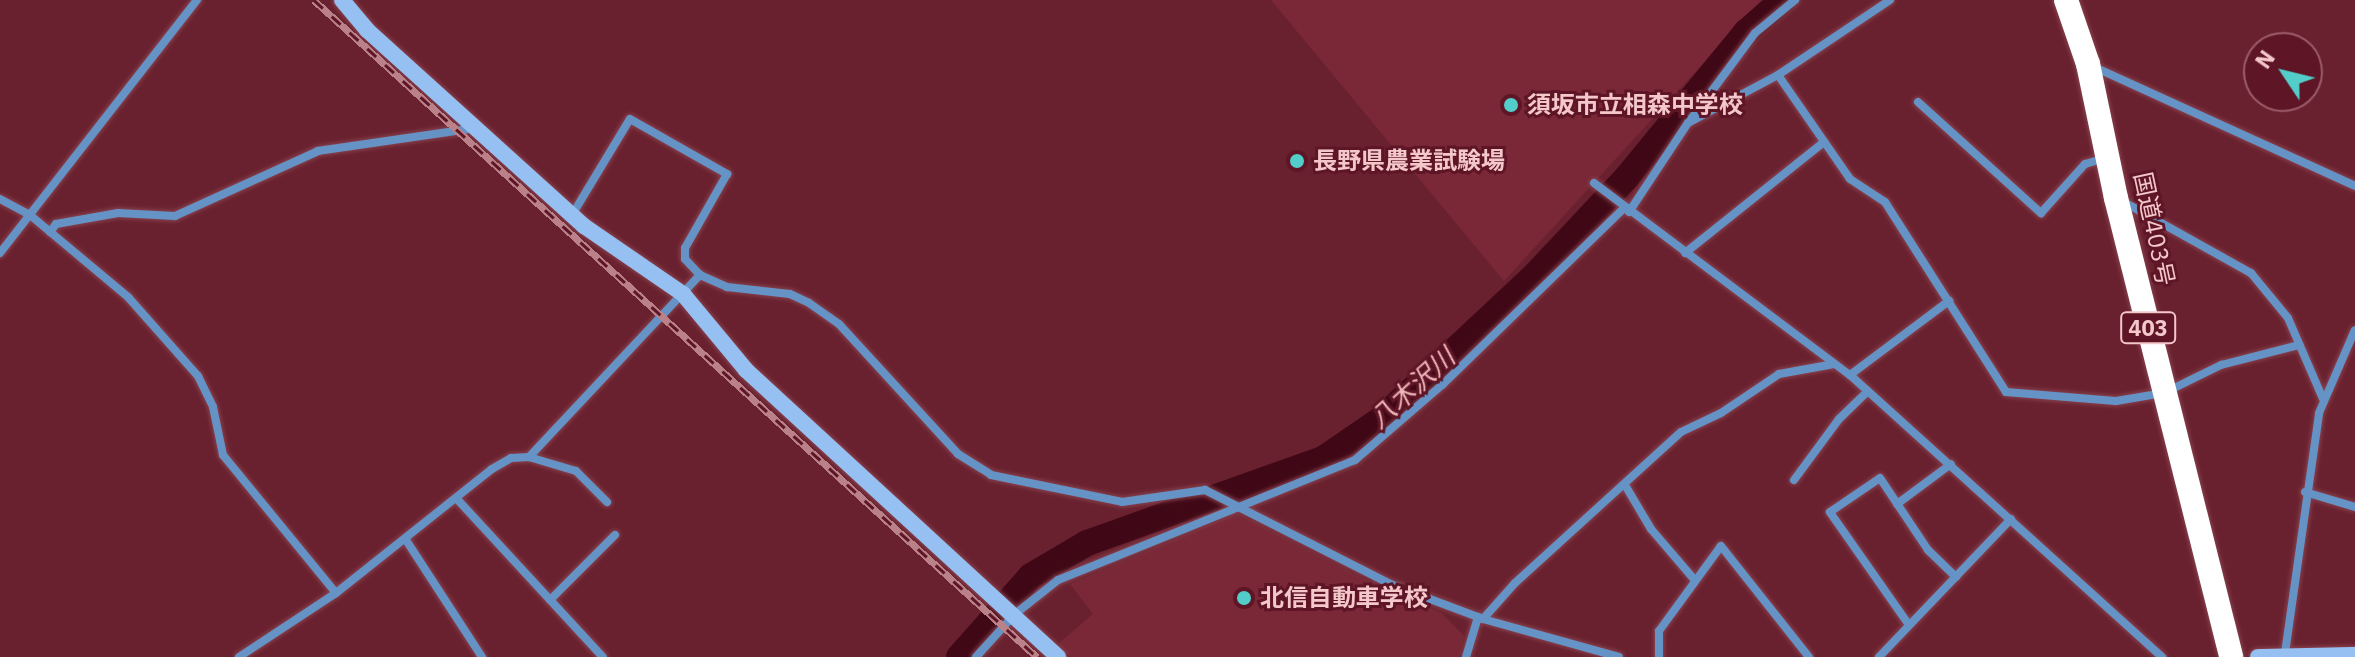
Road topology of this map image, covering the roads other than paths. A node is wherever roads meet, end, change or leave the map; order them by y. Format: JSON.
{"nodes":[{"id":1,"x":197,"y":0,"type":"edge"},
{"id":2,"x":342,"y":0,"type":"edge"},
{"id":3,"x":1795,"y":0,"type":"edge"},
{"id":4,"x":1890,"y":0,"type":"edge"},
{"id":5,"x":2066,"y":0,"type":"edge"},
{"id":6,"x":2088,"y":64,"type":"junction"},
{"id":7,"x":1778,"y":75,"type":"junction"},
{"id":8,"x":1918,"y":102,"type":"dead end"},
{"id":9,"x":1688,"y":123,"type":"junction"},
{"id":10,"x":475,"y":128,"type":"junction"},
{"id":11,"x":1824,"y":142,"type":"junction"},
{"id":12,"x":2110,"y":157,"type":"junction"},
{"id":13,"x":1594,"y":183,"type":"dead end"},
{"id":14,"x":2355,"y":186,"type":"edge"},
{"id":15,"x":2116,"y":198,"type":"junction"},
{"id":16,"x":0,"y":199,"type":"edge"},
{"id":17,"x":1626,"y":210,"type":"junction"},
{"id":18,"x":30,"y":215,"type":"junction"},
{"id":19,"x":572,"y":215,"type":"junction"},
{"id":20,"x":50,"y":232,"type":"junction"},
{"id":21,"x":0,"y":253,"type":"edge"},
{"id":22,"x":1685,"y":253,"type":"junction"},
{"id":23,"x":700,"y":275,"type":"junction"},
{"id":24,"x":683,"y":294,"type":"junction"},
{"id":25,"x":1949,"y":301,"type":"junction"},
{"id":26,"x":2355,"y":330,"type":"edge"},
{"id":27,"x":2351,"y":343,"type":"edge"},
{"id":28,"x":2299,"y":345,"type":"junction"},
{"id":29,"x":1834,"y":364,"type":"junction"},
{"id":30,"x":1850,"y":375,"type":"junction"},
{"id":31,"x":1867,"y":392,"type":"junction"},
{"id":32,"x":2164,"y":393,"type":"junction"},
{"id":33,"x":2323,"y":400,"type":"junction"},
{"id":34,"x":529,"y":457,"type":"junction"},
{"id":35,"x":1951,"y":464,"type":"junction"},
{"id":36,"x":1794,"y":480,"type":"dead end"},
{"id":37,"x":1625,"y":485,"type":"junction"},
{"id":38,"x":2305,"y":492,"type":"junction"},
{"id":39,"x":457,"y":499,"type":"junction"},
{"id":40,"x":607,"y":502,"type":"dead end"},
{"id":41,"x":1897,"y":504,"type":"junction"},
{"id":42,"x":1234,"y":506,"type":"junction"},
{"id":43,"x":2355,"y":507,"type":"edge"},
{"id":44,"x":2011,"y":519,"type":"junction"},
{"id":45,"x":615,"y":535,"type":"dead end"},
{"id":46,"x":406,"y":540,"type":"junction"},
{"id":47,"x":1956,"y":577,"type":"junction"},
{"id":48,"x":1693,"y":578,"type":"junction"},
{"id":49,"x":336,"y":593,"type":"junction"},
{"id":50,"x":550,"y":600,"type":"junction"},
{"id":51,"x":1015,"y":614,"type":"junction"},
{"id":52,"x":1480,"y":618,"type":"junction"},
{"id":53,"x":1909,"y":625,"type":"junction"},
{"id":54,"x":2285,"y":653,"type":"junction"},
{"id":55,"x":2355,"y":655,"type":"edge"},
{"id":56,"x":239,"y":657,"type":"edge"},
{"id":57,"x":482,"y":657,"type":"edge"},
{"id":58,"x":603,"y":657,"type":"edge"},
{"id":59,"x":976,"y":657,"type":"edge"},
{"id":60,"x":1058,"y":657,"type":"edge"},
{"id":61,"x":1466,"y":657,"type":"edge"},
{"id":62,"x":1619,"y":657,"type":"edge"},
{"id":63,"x":1659,"y":657,"type":"edge"},
{"id":64,"x":1809,"y":657,"type":"edge"},
{"id":65,"x":1879,"y":657,"type":"edge"},
{"id":66,"x":2162,"y":657,"type":"edge"},
{"id":67,"x":2231,"y":657,"type":"edge"},
{"id":68,"x":2258,"y":657,"type":"edge"}],
"edges":[{"from":1,"to":18,"type":"street"},
{"from":2,"to":10,"type":"street"},
{"from":3,"to":9,"type":"street"},
{"from":4,"to":7,"type":"street"},
{"from":5,"to":6,"type":"highway","name":"国道403号","number":"403"},
{"from":6,"to":12,"type":"highway","name":"国道403号","number":"403"},
{"from":6,"to":14,"type":"street"},
{"from":7,"to":9,"type":"street"},
{"from":7,"to":11,"type":"street"},
{"from":8,"to":12,"type":"street"},
{"from":9,"to":17,"type":"street"},
{"from":10,"to":19,"type":"street"},
{"from":10,"to":20,"type":"street"},
{"from":11,"to":22,"type":"street"},
{"from":11,"to":25,"type":"street"},
{"from":12,"to":15,"type":"highway","name":"国道403号","number":"403"},
{"from":13,"to":17,"type":"street"},
{"from":15,"to":28,"type":"street"},
{"from":15,"to":32,"type":"highway","name":"国道403号","number":"403"},
{"from":16,"to":18,"type":"street"},
{"from":17,"to":22,"type":"street"},
{"from":17,"to":42,"type":"street"},
{"from":18,"to":20,"type":"street"},
{"from":18,"to":21,"type":"street"},
{"from":19,"to":23,"type":"street"},
{"from":19,"to":24,"type":"street"},
{"from":20,"to":49,"type":"street"},
{"from":22,"to":29,"type":"street"},
{"from":23,"to":24,"type":"street"},
{"from":23,"to":42,"type":"street"},
{"from":24,"to":34,"type":"street"},
{"from":24,"to":51,"type":"street"},
{"from":25,"to":30,"type":"street"},
{"from":25,"to":32,"type":"street"},
{"from":26,"to":27,"type":"street"},
{"from":27,"to":33,"type":"street"},
{"from":28,"to":32,"type":"street"},
{"from":28,"to":33,"type":"street"},
{"from":29,"to":30,"type":"street"},
{"from":29,"to":37,"type":"street"},
{"from":30,"to":31,"type":"street"},
{"from":31,"to":35,"type":"street"},
{"from":31,"to":36,"type":"street"},
{"from":32,"to":67,"type":"highway","name":"国道403号","number":"403"},
{"from":33,"to":38,"type":"street"},
{"from":34,"to":39,"type":"street"},
{"from":34,"to":40,"type":"street"},
{"from":35,"to":41,"type":"street"},
{"from":35,"to":44,"type":"street"},
{"from":37,"to":48,"type":"street"},
{"from":37,"to":52,"type":"street"},
{"from":38,"to":43,"type":"street"},
{"from":38,"to":54,"type":"street"},
{"from":39,"to":46,"type":"street"},
{"from":39,"to":50,"type":"street"},
{"from":41,"to":47,"type":"street"},
{"from":41,"to":53,"type":"street"},
{"from":42,"to":51,"type":"street"},
{"from":42,"to":52,"type":"street"},
{"from":44,"to":47,"type":"street"},
{"from":44,"to":66,"type":"street"},
{"from":45,"to":50,"type":"street"},
{"from":46,"to":49,"type":"street"},
{"from":46,"to":57,"type":"street"},
{"from":47,"to":53,"type":"street"},
{"from":48,"to":63,"type":"street"},
{"from":48,"to":64,"type":"street"},
{"from":49,"to":56,"type":"street"},
{"from":50,"to":58,"type":"street"},
{"from":51,"to":59,"type":"street"},
{"from":51,"to":60,"type":"street"},
{"from":52,"to":61,"type":"street"},
{"from":52,"to":62,"type":"street"},
{"from":53,"to":65,"type":"street"},
{"from":54,"to":55,"type":"street"},
{"from":54,"to":68,"type":"street"}]}
